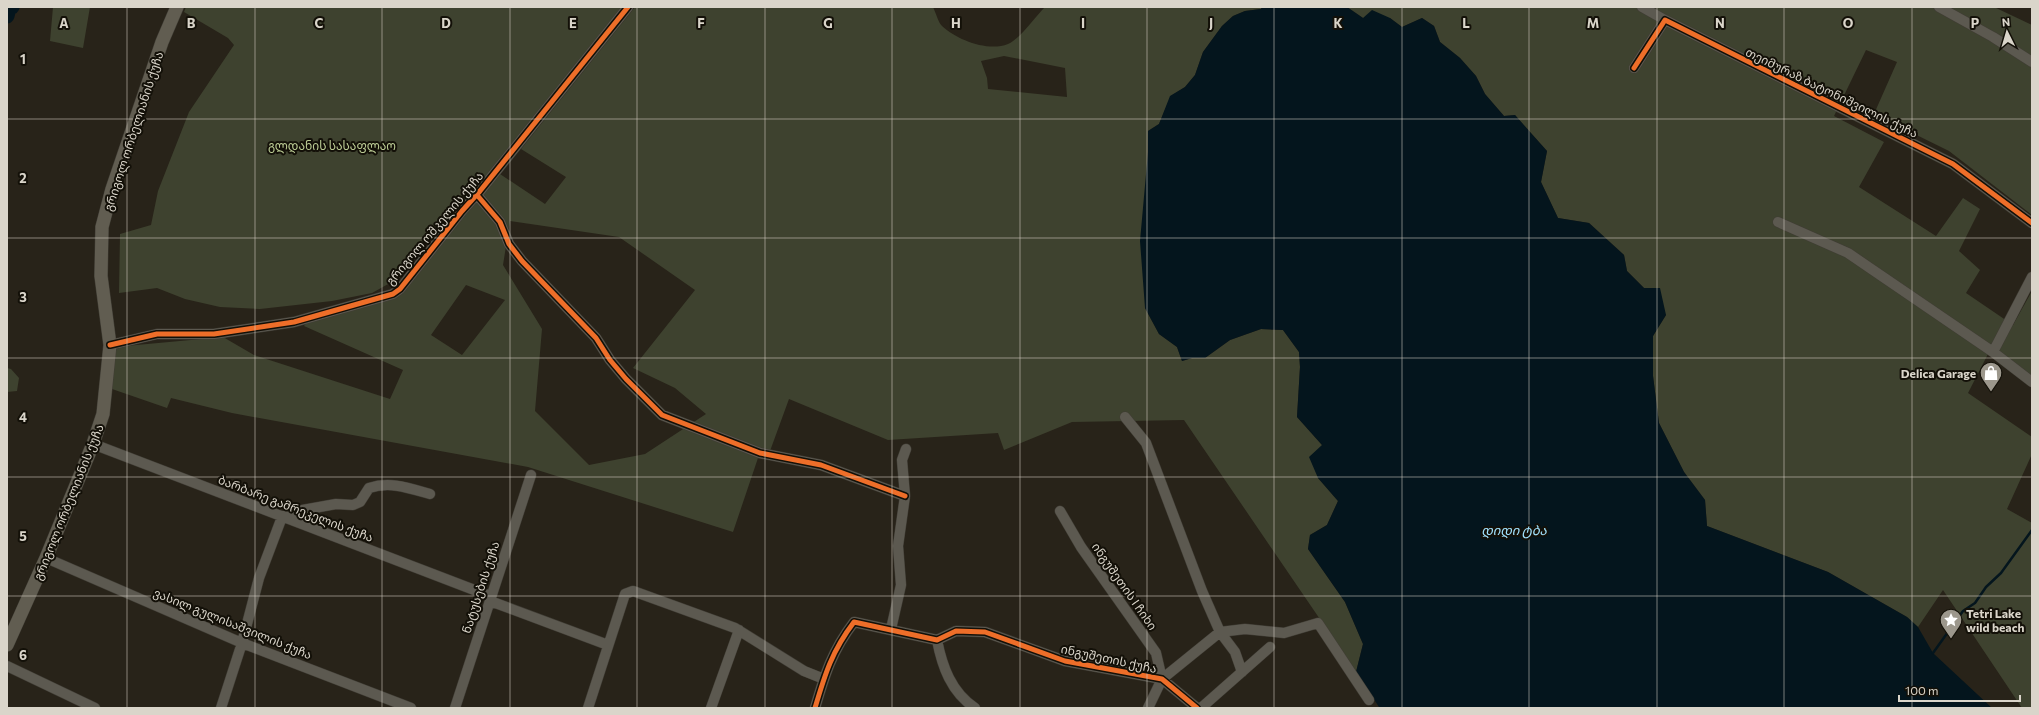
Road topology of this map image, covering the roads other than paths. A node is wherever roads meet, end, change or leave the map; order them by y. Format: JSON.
{"nodes":[{"id":1,"x":178,"y":7,"type":"edge"},
{"id":2,"x":628,"y":7,"type":"edge"},
{"id":3,"x":1642,"y":7,"type":"edge"},
{"id":4,"x":1939,"y":7,"type":"edge"},
{"id":5,"x":1665,"y":20,"type":"junction"},
{"id":6,"x":2032,"y":62,"type":"edge"},
{"id":7,"x":1634,"y":68,"type":"dead end"},
{"id":8,"x":477,"y":195,"type":"junction"},
{"id":9,"x":1778,"y":222,"type":"dead end"},
{"id":10,"x":2032,"y":223,"type":"edge"},
{"id":11,"x":2032,"y":277,"type":"edge"},
{"id":12,"x":110,"y":345,"type":"junction"},
{"id":13,"x":1993,"y":352,"type":"junction"},
{"id":14,"x":2032,"y":382,"type":"edge"},
{"id":15,"x":1125,"y":416,"type":"dead end"},
{"id":16,"x":94,"y":444,"type":"junction"},
{"id":17,"x":906,"y":449,"type":"dead end"},
{"id":18,"x":531,"y":475,"type":"dead end"},
{"id":19,"x":430,"y":494,"type":"dead end"},
{"id":20,"x":905,"y":496,"type":"junction"},
{"id":21,"x":1060,"y":511,"type":"dead end"},
{"id":22,"x":282,"y":517,"type":"junction"},
{"id":23,"x":46,"y":558,"type":"junction"},
{"id":24,"x":490,"y":599,"type":"junction"},
{"id":25,"x":739,"y":630,"type":"junction"},
{"id":26,"x":891,"y":630,"type":"junction"},
{"id":27,"x":1220,"y":632,"type":"junction"},
{"id":28,"x":937,"y":640,"type":"junction"},
{"id":29,"x":242,"y":643,"type":"junction"},
{"id":30,"x":7,"y":645,"type":"edge"},
{"id":31,"x":608,"y":645,"type":"junction"},
{"id":32,"x":1270,"y":647,"type":"dead end"},
{"id":33,"x":7,"y":666,"type":"edge"},
{"id":34,"x":1242,"y":672,"type":"junction"},
{"id":35,"x":1162,"y":679,"type":"junction"},
{"id":36,"x":824,"y":680,"type":"junction"},
{"id":37,"x":1369,"y":700,"type":"dead end"},
{"id":38,"x":95,"y":708,"type":"edge"},
{"id":39,"x":221,"y":708,"type":"edge"},
{"id":40,"x":411,"y":708,"type":"edge"},
{"id":41,"x":454,"y":708,"type":"edge"},
{"id":42,"x":588,"y":708,"type":"edge"},
{"id":43,"x":711,"y":708,"type":"edge"},
{"id":44,"x":815,"y":708,"type":"edge"},
{"id":45,"x":975,"y":708,"type":"edge"},
{"id":46,"x":1148,"y":708,"type":"edge"},
{"id":47,"x":1197,"y":708,"type":"edge"},
{"id":48,"x":1201,"y":708,"type":"edge"}],
"edges":[{"from":1,"to":12,"type":"main road","name":"გრიგოლ ორბელიანის ქუჩა"},
{"from":2,"to":8,"type":"street","name":"გრიგოლ ოშკელის ქუჩა"},
{"from":3,"to":5,"type":"street","name":"თეიმურაზ ბატონიშვილის ქუჩა"},
{"from":4,"to":6,"type":"street"},
{"from":5,"to":7,"type":"street"},
{"from":5,"to":10,"type":"street","name":"თეიმურაზ ბატონიშვილის ქუჩა"},
{"from":8,"to":12,"type":"street","name":"გრიგოლ ოშკელის ქუჩა"},
{"from":8,"to":20,"type":"street"},
{"from":9,"to":13,"type":"street"},
{"from":11,"to":13,"type":"street"},
{"from":12,"to":16,"type":"main road","name":"გრიგოლ ორბელიანის ქუჩა"},
{"from":13,"to":14,"type":"street"},
{"from":15,"to":27,"type":"street"},
{"from":16,"to":22,"type":"street","name":"ბარბარე გამრეკელის ქუჩა"},
{"from":16,"to":23,"type":"main road","name":"გრიგოლ ორბელიანის ქუჩა"},
{"from":17,"to":20,"type":"street"},
{"from":18,"to":24,"type":"street","name":"ნატუსების ქუჩა"},
{"from":19,"to":22,"type":"street"},
{"from":20,"to":26,"type":"street"},
{"from":21,"to":35,"type":"street","name":"ინგუშეთის I ჩიხი"},
{"from":22,"to":24,"type":"street","name":"ბარბარე გამრეკელის ქუჩა"},
{"from":22,"to":29,"type":"street"},
{"from":23,"to":29,"type":"street","name":"ვასილ გულისაშვილის ქუჩა"},
{"from":23,"to":30,"type":"main road","name":"გრიგოლ ორბელიანის ქუჩა"},
{"from":24,"to":31,"type":"street","name":"ბარბარე გამრეკელის ქუჩა"},
{"from":24,"to":41,"type":"street","name":"ნატუსების ქუჩა"},
{"from":25,"to":31,"type":"street"},
{"from":25,"to":36,"type":"street"},
{"from":25,"to":43,"type":"street"},
{"from":26,"to":28,"type":"street"},
{"from":26,"to":36,"type":"street"},
{"from":27,"to":34,"type":"street"},
{"from":27,"to":35,"type":"street"},
{"from":27,"to":37,"type":"street"},
{"from":28,"to":35,"type":"street","name":"ინგუშეთის ქუჩა"},
{"from":28,"to":45,"type":"street"},
{"from":29,"to":39,"type":"street"},
{"from":29,"to":40,"type":"street","name":"ვასილ გულისაშვილის ქუჩა"},
{"from":31,"to":42,"type":"street"},
{"from":32,"to":34,"type":"street"},
{"from":33,"to":38,"type":"street"},
{"from":34,"to":48,"type":"street"},
{"from":35,"to":46,"type":"street","name":"ინგუშეთის ქუჩა"},
{"from":35,"to":47,"type":"street"},
{"from":36,"to":44,"type":"street"}]}
